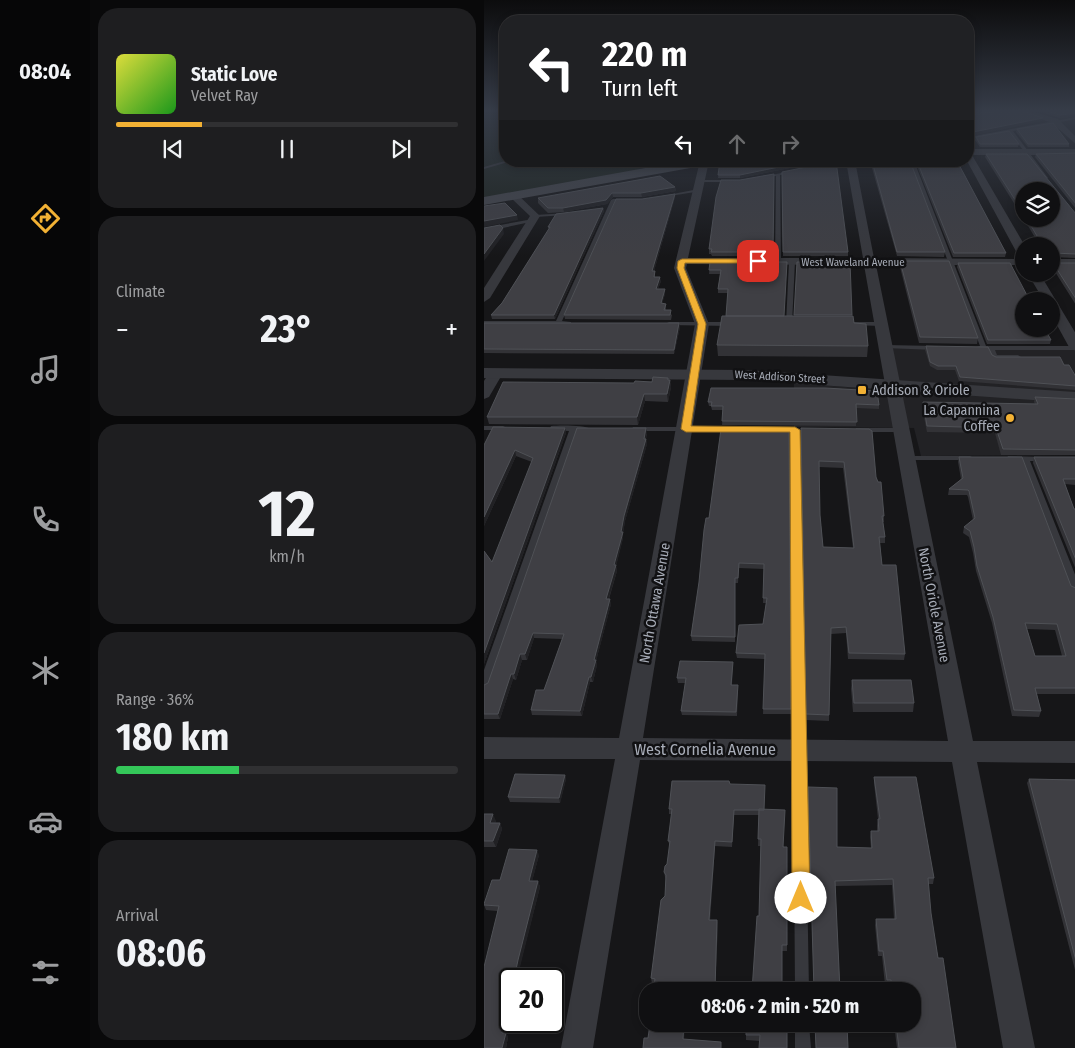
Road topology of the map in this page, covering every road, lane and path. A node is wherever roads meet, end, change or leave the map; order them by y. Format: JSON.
{"nodes":[{"id":1,"x":1031,"y":159,"type":"edge"},
{"id":2,"x":499,"y":164,"type":"edge"},
{"id":3,"x":974,"y":164,"type":"edge"},
{"id":4,"x":673,"y":167,"type":"edge"},
{"id":5,"x":704,"y":167,"type":"edge"},
{"id":6,"x":851,"y":167,"type":"edge"},
{"id":7,"x":914,"y":167,"type":"edge"},
{"id":8,"x":484,"y":168,"type":"edge"},
{"id":9,"x":797,"y":171,"type":"edge"},
{"id":10,"x":778,"y":174,"type":"junction"},
{"id":11,"x":759,"y":178,"type":"edge"},
{"id":12,"x":740,"y":181,"type":"edge"},
{"id":13,"x":1048,"y":181,"type":"edge"},
{"id":14,"x":699,"y":186,"type":"junction"},
{"id":15,"x":514,"y":196,"type":"junction"},
{"id":16,"x":661,"y":197,"type":"edge"},
{"id":17,"x":632,"y":200,"type":"edge"},
{"id":18,"x":484,"y":201,"type":"edge"},
{"id":19,"x":610,"y":207,"type":"junction"},
{"id":20,"x":601,"y":208,"type":"edge"},
{"id":21,"x":573,"y":213,"type":"edge"},
{"id":22,"x":534,"y":218,"type":"junction"},
{"id":23,"x":484,"y":230,"type":"edge"},
{"id":24,"x":1015,"y":239,"type":"edge"},
{"id":25,"x":682,"y":261,"type":"junction"},
{"id":26,"x":778,"y":261,"type":"junction"},
{"id":27,"x":792,"y":262,"type":"junction"},
{"id":28,"x":869,"y":262,"type":"junction"},
{"id":29,"x":951,"y":262,"type":"junction"},
{"id":30,"x":1015,"y":262,"type":"edge"},
{"id":31,"x":1060,"y":262,"type":"edge"},
{"id":32,"x":1075,"y":262,"type":"edge"},
{"id":33,"x":488,"y":285,"type":"edge"},
{"id":34,"x":484,"y":298,"type":"edge"},
{"id":35,"x":1060,"y":319,"type":"edge"},
{"id":36,"x":484,"y":323,"type":"edge"},
{"id":37,"x":558,"y":323,"type":"junction"},
{"id":38,"x":578,"y":323,"type":"edge"},
{"id":39,"x":664,"y":324,"type":"edge"},
{"id":40,"x":702,"y":324,"type":"junction"},
{"id":41,"x":741,"y":324,"type":"edge"},
{"id":42,"x":780,"y":324,"type":"edge"},
{"id":43,"x":789,"y":324,"type":"junction"},
{"id":44,"x":798,"y":324,"type":"edge"},
{"id":45,"x":844,"y":324,"type":"edge"},
{"id":46,"x":881,"y":324,"type":"junction"},
{"id":47,"x":885,"y":348,"type":"junction"},
{"id":48,"x":944,"y":348,"type":"edge"},
{"id":49,"x":974,"y":348,"type":"edge"},
{"id":50,"x":987,"y":348,"type":"junction"},
{"id":51,"x":1053,"y":348,"type":"junction"},
{"id":52,"x":1075,"y":348,"type":"edge"},
{"id":53,"x":1022,"y":357,"type":"edge"},
{"id":54,"x":1057,"y":358,"type":"edge"},
{"id":55,"x":490,"y":373,"type":"edge"},
{"id":56,"x":693,"y":373,"type":"junction"},
{"id":57,"x":892,"y":385,"type":"junction"},
{"id":58,"x":484,"y":394,"type":"edge"},
{"id":59,"x":1075,"y":398,"type":"edge"},
{"id":60,"x":484,"y":428,"type":"edge"},
{"id":61,"x":511,"y":428,"type":"edge"},
{"id":62,"x":547,"y":428,"type":"edge"},
{"id":63,"x":574,"y":428,"type":"junction"},
{"id":64,"x":593,"y":428,"type":"edge"},
{"id":65,"x":630,"y":429,"type":"edge"},
{"id":66,"x":686,"y":429,"type":"junction"},
{"id":67,"x":735,"y":429,"type":"edge"},
{"id":68,"x":795,"y":430,"type":"dead end"},
{"id":69,"x":853,"y":430,"type":"edge"},
{"id":70,"x":901,"y":430,"type":"junction"},
{"id":71,"x":906,"y":458,"type":"junction"},
{"id":72,"x":976,"y":458,"type":"edge"},
{"id":73,"x":1005,"y":458,"type":"edge"},
{"id":74,"x":1025,"y":458,"type":"junction"},
{"id":75,"x":1050,"y":458,"type":"edge"},
{"id":76,"x":1075,"y":592,"type":"edge"},
{"id":77,"x":484,"y":685,"type":"edge"},
{"id":78,"x":484,"y":748,"type":"edge"},
{"id":79,"x":630,"y":749,"type":"junction"},
{"id":80,"x":800,"y":750,"type":"junction"},
{"id":81,"x":962,"y":751,"type":"junction"},
{"id":82,"x":1075,"y":752,"type":"edge"},
{"id":83,"x":802,"y":982,"type":"edge"},
{"id":84,"x":802,"y":1032,"type":"edge"},
{"id":85,"x":578,"y":1048,"type":"edge"},
{"id":86,"x":803,"y":1048,"type":"edge"},
{"id":87,"x":1019,"y":1048,"type":"edge"}],
"edges":[{"from":1,"to":13,"type":"lane"},
{"from":2,"to":8,"type":"lane"},
{"from":3,"to":24,"type":"street"},
{"from":4,"to":15,"type":"main road"},
{"from":5,"to":14,"type":"street"},
{"from":6,"to":28,"type":"street","name":"North Oriole Avenue"},
{"from":7,"to":29,"type":"lane"},
{"from":9,"to":10,"type":"lane"},
{"from":10,"to":11,"type":"lane"},
{"from":10,"to":26,"type":"lane"},
{"from":12,"to":14,"type":"lane"},
{"from":14,"to":16,"type":"lane"},
{"from":14,"to":25,"type":"street"},
{"from":15,"to":18,"type":"main road"},
{"from":15,"to":22,"type":"street"},
{"from":17,"to":19,"type":"lane"},
{"from":19,"to":20,"type":"lane"},
{"from":19,"to":37,"type":"lane"},
{"from":21,"to":22,"type":"lane"},
{"from":22,"to":23,"type":"lane"},
{"from":22,"to":33,"type":"street"},
{"from":25,"to":26,"type":"street","name":"West Waveland Avenue"},
{"from":25,"to":40,"type":"street"},
{"from":26,"to":27,"type":"street","name":"West Waveland Avenue"},
{"from":27,"to":28,"type":"street","name":"West Waveland Avenue"},
{"from":27,"to":43,"type":"lane"},
{"from":28,"to":29,"type":"street","name":"West Waveland Avenue"},
{"from":28,"to":46,"type":"street","name":"North Oriole Avenue"},
{"from":29,"to":30,"type":"street","name":"West Waveland Avenue"},
{"from":29,"to":50,"type":"lane"},
{"from":31,"to":32,"type":"street"},
{"from":33,"to":34,"type":"street"},
{"from":35,"to":52,"type":"street"},
{"from":36,"to":37,"type":"lane"},
{"from":37,"to":38,"type":"lane"},
{"from":39,"to":40,"type":"lane"},
{"from":40,"to":41,"type":"lane"},
{"from":40,"to":56,"type":"street","name":"North Ottawa Avenue"},
{"from":42,"to":43,"type":"lane"},
{"from":43,"to":44,"type":"lane"},
{"from":45,"to":46,"type":"lane"},
{"from":46,"to":47,"type":"street","name":"North Oriole Avenue"},
{"from":47,"to":48,"type":"lane"},
{"from":47,"to":57,"type":"street","name":"North Oriole Avenue"},
{"from":49,"to":50,"type":"lane"},
{"from":50,"to":51,"type":"lane"},
{"from":50,"to":53,"type":"lane"},
{"from":51,"to":52,"type":"lane"},
{"from":51,"to":54,"type":"lane"},
{"from":55,"to":56,"type":"street","name":"West Addison Street"},
{"from":55,"to":58,"type":"street"},
{"from":56,"to":57,"type":"street","name":"West Addison Street"},
{"from":56,"to":66,"type":"street","name":"North Ottawa Avenue"},
{"from":57,"to":59,"type":"street","name":"West Addison Street"},
{"from":57,"to":70,"type":"street","name":"North Oriole Avenue"},
{"from":60,"to":61,"type":"lane"},
{"from":62,"to":63,"type":"lane"},
{"from":63,"to":64,"type":"lane"},
{"from":63,"to":77,"type":"lane"},
{"from":65,"to":66,"type":"lane"},
{"from":66,"to":67,"type":"lane"},
{"from":66,"to":79,"type":"street","name":"North Ottawa Avenue"},
{"from":68,"to":80,"type":"lane"},
{"from":69,"to":70,"type":"lane"},
{"from":70,"to":71,"type":"street","name":"North Oriole Avenue"},
{"from":71,"to":72,"type":"lane"},
{"from":71,"to":81,"type":"street","name":"North Oriole Avenue"},
{"from":73,"to":74,"type":"lane"},
{"from":74,"to":75,"type":"lane"},
{"from":74,"to":76,"type":"lane"},
{"from":78,"to":79,"type":"street","name":"West Cornelia Avenue"},
{"from":79,"to":80,"type":"street","name":"West Cornelia Avenue"},
{"from":79,"to":85,"type":"street","name":"North Ottawa Avenue"},
{"from":80,"to":81,"type":"street","name":"West Cornelia Avenue"},
{"from":80,"to":83,"type":"lane"},
{"from":81,"to":82,"type":"street","name":"West Cornelia Avenue"},
{"from":81,"to":87,"type":"street","name":"North Oriole Avenue"},
{"from":84,"to":86,"type":"lane"}]}
